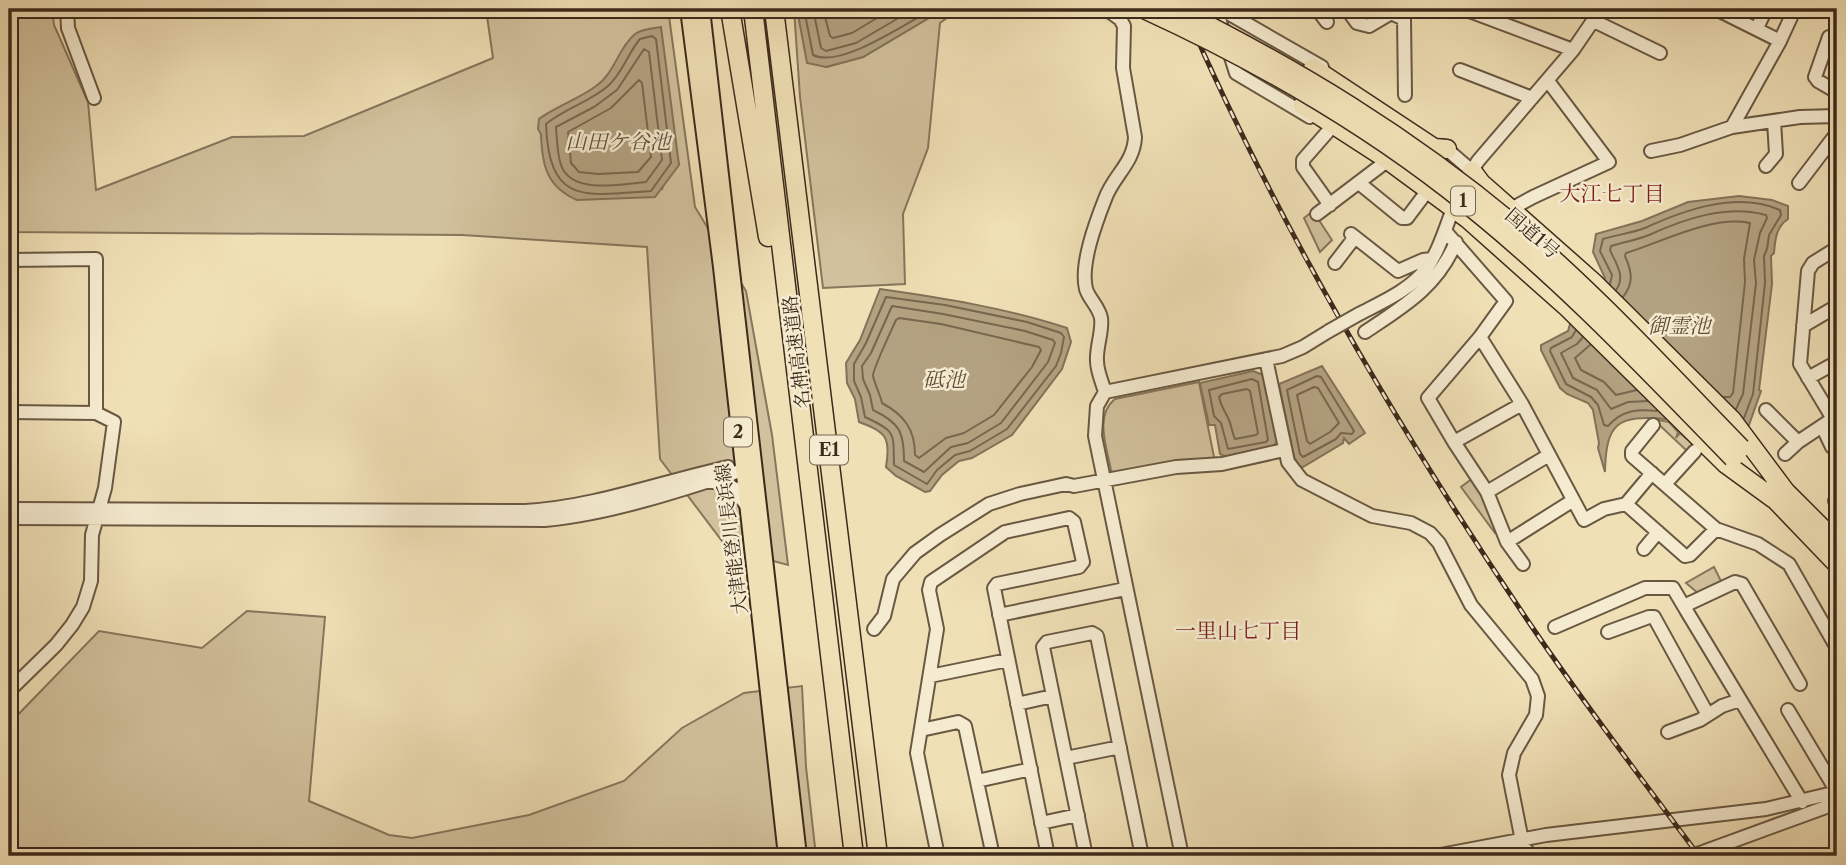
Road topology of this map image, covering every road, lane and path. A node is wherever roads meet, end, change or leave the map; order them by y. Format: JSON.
{"nodes":[{"id":1,"x":68,"y":9,"type":"edge"},
{"id":2,"x":688,"y":9,"type":"edge"},
{"id":3,"x":702,"y":9,"type":"edge"},
{"id":4,"x":730,"y":9,"type":"edge"},
{"id":5,"x":753,"y":9,"type":"edge"},
{"id":6,"x":775,"y":9,"type":"edge"},
{"id":7,"x":1106,"y":9,"type":"edge"},
{"id":8,"x":1133,"y":9,"type":"edge"},
{"id":9,"x":1144,"y":9,"type":"edge"},
{"id":10,"x":1176,"y":9,"type":"edge"},
{"id":11,"x":1200,"y":9,"type":"edge"},
{"id":12,"x":1218,"y":9,"type":"edge"},
{"id":13,"x":1287,"y":9,"type":"edge"},
{"id":14,"x":1294,"y":9,"type":"edge"},
{"id":15,"x":1317,"y":9,"type":"edge"},
{"id":16,"x":1348,"y":9,"type":"edge"},
{"id":17,"x":1464,"y":9,"type":"edge"},
{"id":18,"x":1601,"y":9,"type":"edge"},
{"id":19,"x":1716,"y":9,"type":"edge"},
{"id":20,"x":1766,"y":9,"type":"edge"},
{"id":21,"x":1791,"y":17,"type":"dead end"},
{"id":22,"x":1594,"y":21,"type":"junction"},
{"id":23,"x":1327,"y":22,"type":"dead end"},
{"id":24,"x":1757,"y":28,"type":"junction"},
{"id":25,"x":1829,"y":37,"type":"dead end"},
{"id":26,"x":1780,"y":41,"type":"junction"},
{"id":27,"x":1573,"y":50,"type":"junction"},
{"id":28,"x":1660,"y":53,"type":"dead end"},
{"id":29,"x":1460,"y":70,"type":"dead end"},
{"id":30,"x":1548,"y":81,"type":"junction"},
{"id":31,"x":1837,"y":92,"type":"edge"},
{"id":32,"x":1405,"y":95,"type":"dead end"},
{"id":33,"x":94,"y":98,"type":"dead end"},
{"id":34,"x":1532,"y":98,"type":"junction"},
{"id":35,"x":1836,"y":120,"type":"edge"},
{"id":36,"x":1774,"y":121,"type":"junction"},
{"id":37,"x":1732,"y":127,"type":"junction"},
{"id":38,"x":1331,"y":129,"type":"junction"},
{"id":39,"x":1837,"y":133,"type":"edge"},
{"id":40,"x":1447,"y":149,"type":"junction"},
{"id":41,"x":1651,"y":151,"type":"dead end"},
{"id":42,"x":1383,"y":164,"type":"junction"},
{"id":43,"x":1766,"y":166,"type":"dead end"},
{"id":44,"x":1472,"y":171,"type":"junction"},
{"id":45,"x":1359,"y":183,"type":"junction"},
{"id":46,"x":1800,"y":184,"type":"dead end"},
{"id":47,"x":1425,"y":194,"type":"junction"},
{"id":48,"x":1330,"y":205,"type":"junction"},
{"id":49,"x":1451,"y":206,"type":"junction"},
{"id":50,"x":1511,"y":209,"type":"junction"},
{"id":51,"x":1317,"y":214,"type":"dead end"},
{"id":52,"x":1445,"y":231,"type":"junction"},
{"id":53,"x":1456,"y":242,"type":"junction"},
{"id":54,"x":1837,"y":248,"type":"edge"},
{"id":55,"x":1432,"y":259,"type":"junction"},
{"id":56,"x":9,"y":260,"type":"edge"},
{"id":57,"x":1335,"y":263,"type":"dead end"},
{"id":58,"x":1837,"y":306,"type":"edge"},
{"id":59,"x":1803,"y":326,"type":"junction"},
{"id":60,"x":1364,"y":332,"type":"dead end"},
{"id":61,"x":1480,"y":337,"type":"junction"},
{"id":62,"x":1266,"y":359,"type":"junction"},
{"id":63,"x":1837,"y":362,"type":"edge"},
{"id":64,"x":1808,"y":378,"type":"junction"},
{"id":65,"x":1105,"y":392,"type":"junction"},
{"id":66,"x":1522,"y":404,"type":"junction"},
{"id":67,"x":1766,"y":410,"type":"dead end"},
{"id":68,"x":9,"y":412,"type":"edge"},
{"id":69,"x":96,"y":413,"type":"junction"},
{"id":70,"x":1831,"y":420,"type":"edge"},
{"id":71,"x":1653,"y":425,"type":"dead end"},
{"id":72,"x":1454,"y":442,"type":"junction"},
{"id":73,"x":1798,"y":442,"type":"junction"},
{"id":74,"x":1832,"y":447,"type":"dead end"},
{"id":75,"x":1284,"y":450,"type":"junction"},
{"id":76,"x":1695,"y":451,"type":"dead end"},
{"id":77,"x":1737,"y":452,"type":"junction"},
{"id":78,"x":1549,"y":454,"type":"junction"},
{"id":79,"x":1785,"y":454,"type":"dead end"},
{"id":80,"x":746,"y":466,"type":"junction"},
{"id":81,"x":809,"y":471,"type":"junction"},
{"id":82,"x":1652,"y":473,"type":"junction"},
{"id":83,"x":710,"y":480,"type":"junction"},
{"id":84,"x":1104,"y":482,"type":"junction"},
{"id":85,"x":1665,"y":484,"type":"junction"},
{"id":86,"x":1487,"y":492,"type":"junction"},
{"id":87,"x":1779,"y":495,"type":"junction"},
{"id":88,"x":1573,"y":501,"type":"junction"},
{"id":89,"x":1626,"y":504,"type":"junction"},
{"id":90,"x":746,"y":505,"type":"junction"},
{"id":91,"x":9,"y":509,"type":"edge"},
{"id":92,"x":99,"y":514,"type":"junction"},
{"id":93,"x":9,"y":518,"type":"edge"},
{"id":94,"x":1716,"y":529,"type":"junction"},
{"id":95,"x":1658,"y":533,"type":"junction"},
{"id":96,"x":1507,"y":542,"type":"junction"},
{"id":97,"x":1837,"y":543,"type":"edge"},
{"id":98,"x":1644,"y":549,"type":"dead end"},
{"id":99,"x":1524,"y":564,"type":"dead end"},
{"id":100,"x":1837,"y":564,"type":"edge"},
{"id":101,"x":1125,"y":589,"type":"junction"},
{"id":102,"x":1686,"y":610,"type":"junction"},
{"id":103,"x":999,"y":615,"type":"junction"},
{"id":104,"x":1555,"y":627,"type":"dead end"},
{"id":105,"x":874,"y":629,"type":"dead end"},
{"id":106,"x":1608,"y":632,"type":"dead end"},
{"id":107,"x":1837,"y":648,"type":"edge"},
{"id":108,"x":1008,"y":660,"type":"junction"},
{"id":109,"x":930,"y":676,"type":"junction"},
{"id":110,"x":1800,"y":684,"type":"dead end"},
{"id":111,"x":9,"y":691,"type":"edge"},
{"id":112,"x":1053,"y":696,"type":"junction"},
{"id":113,"x":1740,"y":700,"type":"junction"},
{"id":114,"x":1017,"y":704,"type":"junction"},
{"id":115,"x":1788,"y":710,"type":"dead end"},
{"id":116,"x":1709,"y":715,"type":"junction"},
{"id":117,"x":921,"y":730,"type":"junction"},
{"id":118,"x":1668,"y":732,"type":"dead end"},
{"id":119,"x":1120,"y":747,"type":"junction"},
{"id":120,"x":1066,"y":758,"type":"junction"},
{"id":121,"x":1031,"y":769,"type":"junction"},
{"id":122,"x":977,"y":781,"type":"junction"},
{"id":123,"x":1837,"y":792,"type":"edge"},
{"id":124,"x":1802,"y":802,"type":"junction"},
{"id":125,"x":1837,"y":803,"type":"edge"},
{"id":126,"x":1078,"y":815,"type":"junction"},
{"id":127,"x":1041,"y":823,"type":"junction"},
{"id":128,"x":1521,"y":839,"type":"junction"},
{"id":129,"x":786,"y":856,"type":"edge"},
{"id":130,"x":799,"y":856,"type":"edge"},
{"id":131,"x":854,"y":856,"type":"edge"},
{"id":132,"x":878,"y":856,"type":"edge"},
{"id":133,"x":938,"y":856,"type":"edge"},
{"id":134,"x":993,"y":856,"type":"edge"},
{"id":135,"x":1048,"y":856,"type":"edge"},
{"id":136,"x":1086,"y":856,"type":"edge"},
{"id":137,"x":1142,"y":856,"type":"edge"},
{"id":138,"x":1182,"y":856,"type":"edge"},
{"id":139,"x":1435,"y":856,"type":"edge"},
{"id":140,"x":1531,"y":856,"type":"edge"},
{"id":141,"x":1692,"y":856,"type":"edge"}],
"edges":[{"from":1,"to":33,"type":"street"},
{"from":2,"to":80,"type":"main road","name":"大津能登川長浜線","number":"2"},
{"from":3,"to":80,"type":"main road","name":"大津能登川長浜線","number":"2"},
{"from":4,"to":81,"type":"highway"},
{"from":5,"to":81,"type":"highway","name":"名神高速道路","number":"E1"},
{"from":6,"to":132,"type":"highway","name":"名神高速道路","number":"E1"},
{"from":7,"to":65,"type":"street"},
{"from":8,"to":49,"type":"highway"},
{"from":9,"to":77,"type":"highway","name":"国道1号","number":"1","bridge":true},
{"from":10,"to":77,"type":"highway","name":"国道1号","number":"1","bridge":true},
{"from":11,"to":40,"type":"highway"},
{"from":12,"to":38,"type":"street"},
{"from":12,"to":40,"type":"street"},
{"from":13,"to":14,"type":"street"},
{"from":15,"to":23,"type":"street"},
{"from":16,"to":32,"type":"street"},
{"from":17,"to":27,"type":"street"},
{"from":18,"to":22,"type":"street"},
{"from":19,"to":24,"type":"street"},
{"from":20,"to":24,"type":"street"},
{"from":21,"to":26,"type":"street"},
{"from":22,"to":27,"type":"street"},
{"from":22,"to":28,"type":"street"},
{"from":24,"to":26,"type":"street"},
{"from":25,"to":31,"type":"street"},
{"from":26,"to":37,"type":"street"},
{"from":27,"to":30,"type":"street"},
{"from":29,"to":34,"type":"street"},
{"from":30,"to":34,"type":"street"},
{"from":30,"to":50,"type":"street"},
{"from":34,"to":44,"type":"street"},
{"from":35,"to":36,"type":"street"},
{"from":36,"to":37,"type":"street"},
{"from":36,"to":43,"type":"street"},
{"from":37,"to":41,"type":"street"},
{"from":38,"to":42,"type":"street"},
{"from":38,"to":48,"type":"street"},
{"from":39,"to":46,"type":"street"},
{"from":40,"to":44,"type":"street"},
{"from":42,"to":45,"type":"street"},
{"from":42,"to":47,"type":"street"},
{"from":44,"to":49,"type":"street"},
{"from":44,"to":50,"type":"highway"},
{"from":45,"to":47,"type":"street"},
{"from":45,"to":48,"type":"street"},
{"from":47,"to":49,"type":"street"},
{"from":48,"to":51,"type":"street"},
{"from":49,"to":52,"type":"street"},
{"from":49,"to":77,"type":"highway"},
{"from":50,"to":77,"type":"highway"},
{"from":52,"to":53,"type":"street"},
{"from":52,"to":55,"type":"street"},
{"from":53,"to":60,"type":"street"},
{"from":53,"to":61,"type":"street"},
{"from":54,"to":59,"type":"street"},
{"from":55,"to":57,"type":"street"},
{"from":55,"to":62,"type":"street","bridge":true},
{"from":56,"to":69,"type":"street"},
{"from":58,"to":59,"type":"street"},
{"from":59,"to":64,"type":"street"},
{"from":61,"to":66,"type":"street"},
{"from":61,"to":72,"type":"street"},
{"from":62,"to":65,"type":"street"},
{"from":62,"to":75,"type":"street"},
{"from":63,"to":64,"type":"street"},
{"from":64,"to":70,"type":"street"},
{"from":65,"to":84,"type":"street"},
{"from":66,"to":72,"type":"street"},
{"from":66,"to":78,"type":"street"},
{"from":67,"to":73,"type":"street"},
{"from":68,"to":69,"type":"street"},
{"from":69,"to":92,"type":"street"},
{"from":70,"to":73,"type":"street"},
{"from":70,"to":74,"type":"street"},
{"from":71,"to":82,"type":"street"},
{"from":72,"to":86,"type":"street"},
{"from":73,"to":79,"type":"street"},
{"from":75,"to":84,"type":"street"},
{"from":75,"to":128,"type":"street"},
{"from":76,"to":85,"type":"street"},
{"from":77,"to":87,"type":"highway","name":"国道1号","number":"1"},
{"from":78,"to":86,"type":"street"},
{"from":78,"to":88,"type":"street"},
{"from":80,"to":83,"type":"street"},
{"from":80,"to":90,"type":"main road","name":"大津能登川長浜線","number":"2"},
{"from":80,"to":92,"type":"street"},
{"from":80,"to":130,"type":"main road","name":"大津能登川長浜線","number":"2"},
{"from":81,"to":131,"type":"highway","name":"名神高速道路","number":"E1"},
{"from":82,"to":85,"type":"street"},
{"from":82,"to":89,"type":"street"},
{"from":83,"to":90,"type":"street"},
{"from":83,"to":92,"type":"street"},
{"from":84,"to":101,"type":"street"},
{"from":84,"to":105,"type":"street"},
{"from":85,"to":94,"type":"street"},
{"from":86,"to":96,"type":"street"},
{"from":87,"to":97,"type":"highway","name":"国道1号","number":"1"},
{"from":87,"to":100,"type":"highway","name":"国道1号","number":"1"},
{"from":88,"to":89,"type":"street"},
{"from":88,"to":96,"type":"street"},
{"from":89,"to":95,"type":"street"},
{"from":90,"to":129,"type":"main road","name":"大津能登川長浜線","number":"2"},
{"from":91,"to":92,"type":"street"},
{"from":92,"to":93,"type":"street"},
{"from":92,"to":111,"type":"street"},
{"from":94,"to":95,"type":"street"},
{"from":94,"to":107,"type":"street"},
{"from":95,"to":98,"type":"street"},
{"from":96,"to":99,"type":"street"},
{"from":101,"to":103,"type":"street"},
{"from":101,"to":138,"type":"street"},
{"from":102,"to":104,"type":"street"},
{"from":102,"to":110,"type":"street"},
{"from":102,"to":113,"type":"street"},
{"from":103,"to":108,"type":"street"},
{"from":103,"to":109,"type":"street"},
{"from":106,"to":116,"type":"street"},
{"from":108,"to":109,"type":"street"},
{"from":108,"to":114,"type":"street"},
{"from":109,"to":117,"type":"street"},
{"from":112,"to":114,"type":"street"},
{"from":112,"to":119,"type":"street"},
{"from":112,"to":120,"type":"street"},
{"from":113,"to":116,"type":"street"},
{"from":113,"to":124,"type":"street"},
{"from":114,"to":121,"type":"street"},
{"from":115,"to":123,"type":"street"},
{"from":116,"to":118,"type":"street"},
{"from":117,"to":122,"type":"street"},
{"from":117,"to":133,"type":"street"},
{"from":119,"to":120,"type":"street"},
{"from":119,"to":137,"type":"street"},
{"from":120,"to":126,"type":"street"},
{"from":121,"to":122,"type":"street"},
{"from":121,"to":127,"type":"street"},
{"from":122,"to":134,"type":"street"},
{"from":123,"to":124,"type":"street"},
{"from":124,"to":128,"type":"street"},
{"from":125,"to":141,"type":"street"},
{"from":126,"to":127,"type":"street"},
{"from":126,"to":136,"type":"street"},
{"from":127,"to":135,"type":"street"},
{"from":128,"to":139,"type":"street"},
{"from":128,"to":140,"type":"street"}]}
